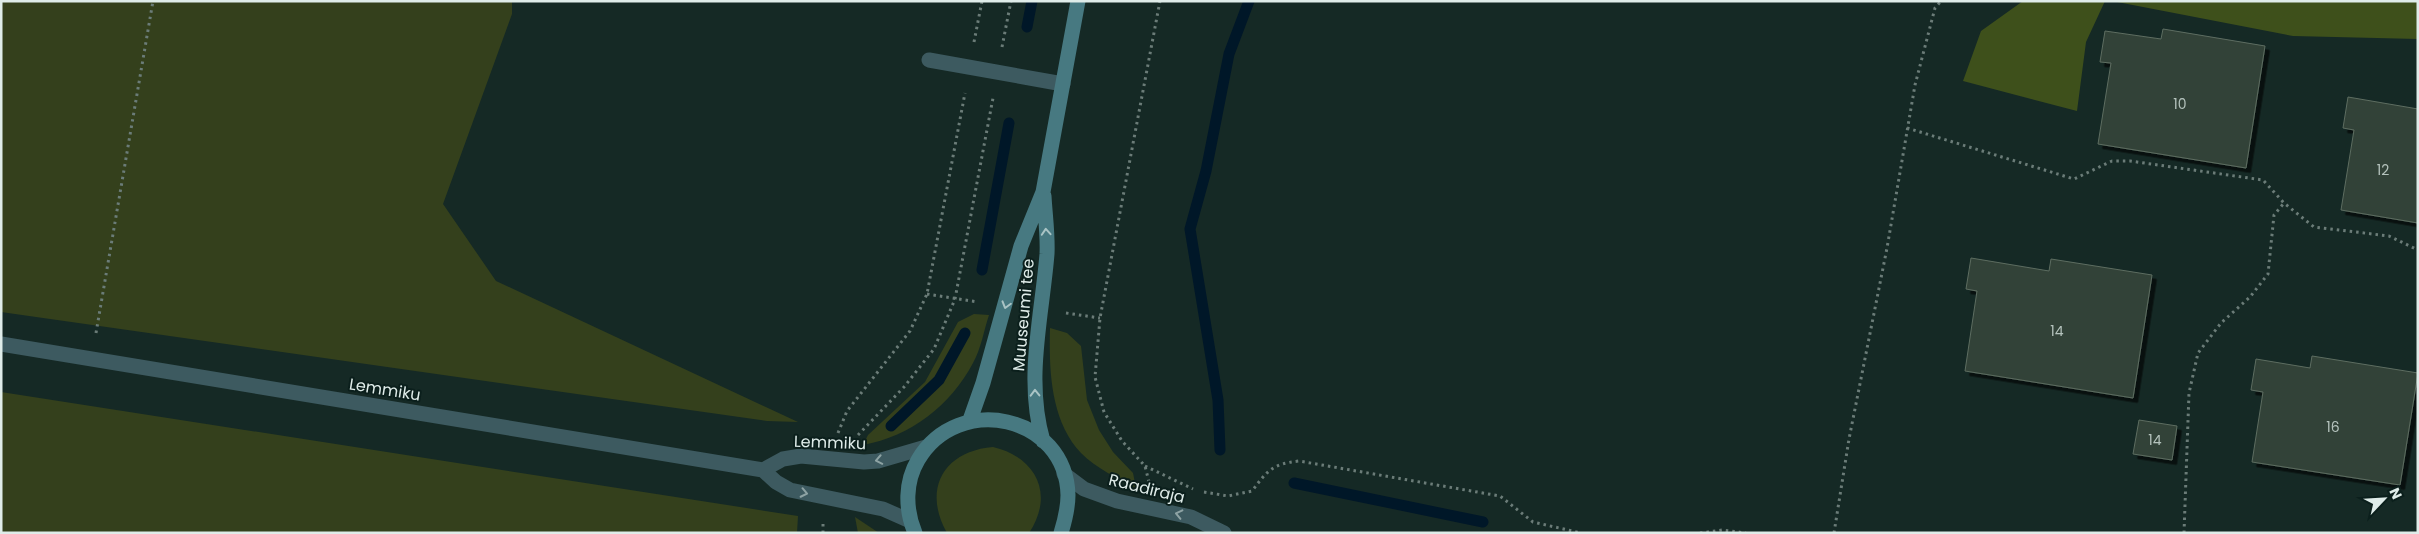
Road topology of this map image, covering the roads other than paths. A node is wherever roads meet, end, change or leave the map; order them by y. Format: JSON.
{"nodes":[{"id":1,"x":1078,"y":1,"type":"edge"},
{"id":2,"x":929,"y":60,"type":"dead end"},
{"id":3,"x":1063,"y":84,"type":"junction"},
{"id":4,"x":1043,"y":192,"type":"junction"},
{"id":5,"x":1,"y":344,"type":"edge"},
{"id":6,"x":970,"y":420,"type":"junction"},
{"id":7,"x":1043,"y":441,"type":"junction"},
{"id":8,"x":926,"y":447,"type":"junction"},
{"id":9,"x":763,"y":470,"type":"junction"},
{"id":10,"x":1064,"y":474,"type":"junction"},
{"id":11,"x":912,"y":527,"type":"edge"},
{"id":12,"x":1061,"y":533,"type":"edge"},
{"id":13,"x":1224,"y":533,"type":"edge"}],
"edges":[{"from":1,"to":3,"type":"street","name":"Muuseumi tee"},
{"from":2,"to":3,"type":"street"},
{"from":3,"to":4,"type":"street","name":"Muuseumi tee"},
{"from":4,"to":6,"type":"street","name":"Muuseumi tee","one_way":true},
{"from":7,"to":4,"type":"street","name":"Muuseumi tee","one_way":true},
{"from":5,"to":9,"type":"street","name":"Lemmiku"},
{"from":6,"to":7,"type":"street","name":"Muuseumi tee"},
{"from":6,"to":8,"type":"street","name":"Muuseumi tee"},
{"from":7,"to":10,"type":"street","name":"Muuseumi tee"},
{"from":8,"to":9,"type":"street","name":"Lemmiku","one_way":true},
{"from":8,"to":11,"type":"street","name":"Muuseumi tee"},
{"from":9,"to":11,"type":"street","name":"Lemmiku","one_way":true},
{"from":10,"to":12,"type":"street","name":"Muuseumi tee"},
{"from":13,"to":10,"type":"street","name":"Raadiraja","one_way":true}]}
